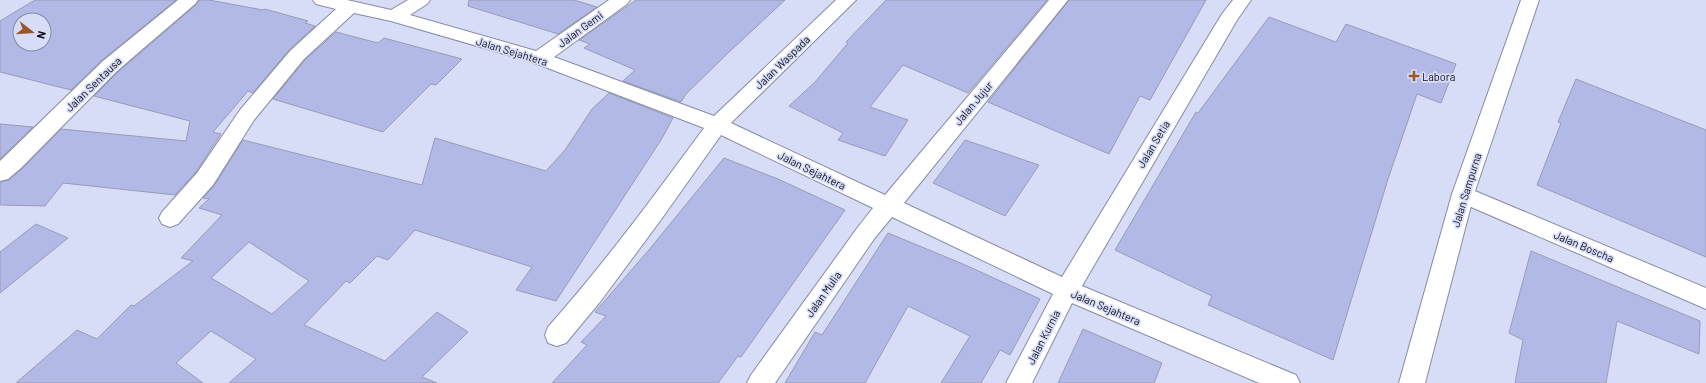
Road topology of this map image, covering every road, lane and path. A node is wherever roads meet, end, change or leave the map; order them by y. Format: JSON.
{"nodes":[{"id":1,"x":189,"y":0,"type":"edge"},
{"id":2,"x":322,"y":0,"type":"edge"},
{"id":3,"x":420,"y":0,"type":"edge"},
{"id":4,"x":621,"y":0,"type":"edge"},
{"id":5,"x":847,"y":0,"type":"edge"},
{"id":6,"x":1059,"y":0,"type":"edge"},
{"id":7,"x":1242,"y":0,"type":"edge"},
{"id":8,"x":1530,"y":0,"type":"edge"},
{"id":9,"x":350,"y":6,"type":"junction"},
{"id":10,"x":394,"y":16,"type":"junction"},
{"id":11,"x":539,"y":58,"type":"junction"},
{"id":12,"x":717,"y":125,"type":"junction"},
{"id":13,"x":0,"y":172,"type":"edge"},
{"id":14,"x":1463,"y":194,"type":"junction"},
{"id":15,"x":887,"y":206,"type":"junction"},
{"id":16,"x":170,"y":218,"type":"dead end"},
{"id":17,"x":1067,"y":290,"type":"junction"},
{"id":18,"x":1706,"y":299,"type":"edge"},
{"id":19,"x":557,"y":334,"type":"dead end"},
{"id":20,"x":760,"y":383,"type":"edge"},
{"id":21,"x":1019,"y":383,"type":"edge"},
{"id":22,"x":1287,"y":383,"type":"edge"},
{"id":23,"x":1412,"y":383,"type":"edge"}],
"edges":[{"from":1,"to":13,"type":"street","name":"Jalan Sentausa"},
{"from":2,"to":9,"type":"street","name":"Jalan Sejahtera"},
{"from":3,"to":10,"type":"street"},
{"from":4,"to":11,"type":"street","name":"Jalan Gemi"},
{"from":5,"to":12,"type":"street","name":"Jalan Waspada"},
{"from":6,"to":15,"type":"street","name":"Jalan Jujur"},
{"from":7,"to":17,"type":"street","name":"Jalan Setia"},
{"from":8,"to":14,"type":"street","name":"Jalan Sampurna"},
{"from":9,"to":10,"type":"street","name":"Jalan Sejahtera"},
{"from":9,"to":16,"type":"street"},
{"from":10,"to":11,"type":"street","name":"Jalan Sejahtera"},
{"from":11,"to":12,"type":"street","name":"Jalan Sejahtera"},
{"from":12,"to":15,"type":"street","name":"Jalan Sejahtera"},
{"from":12,"to":19,"type":"street","name":"Jalan Waspada"},
{"from":14,"to":18,"type":"street","name":"Jalan Boscha"},
{"from":14,"to":23,"type":"street","name":"Jalan Sampurna"},
{"from":15,"to":17,"type":"street","name":"Jalan Sejahtera"},
{"from":15,"to":20,"type":"street","name":"Jalan Mulia"},
{"from":17,"to":21,"type":"street","name":"Jalan Kurnia"},
{"from":17,"to":22,"type":"street","name":"Jalan Sejahtera"}]}
